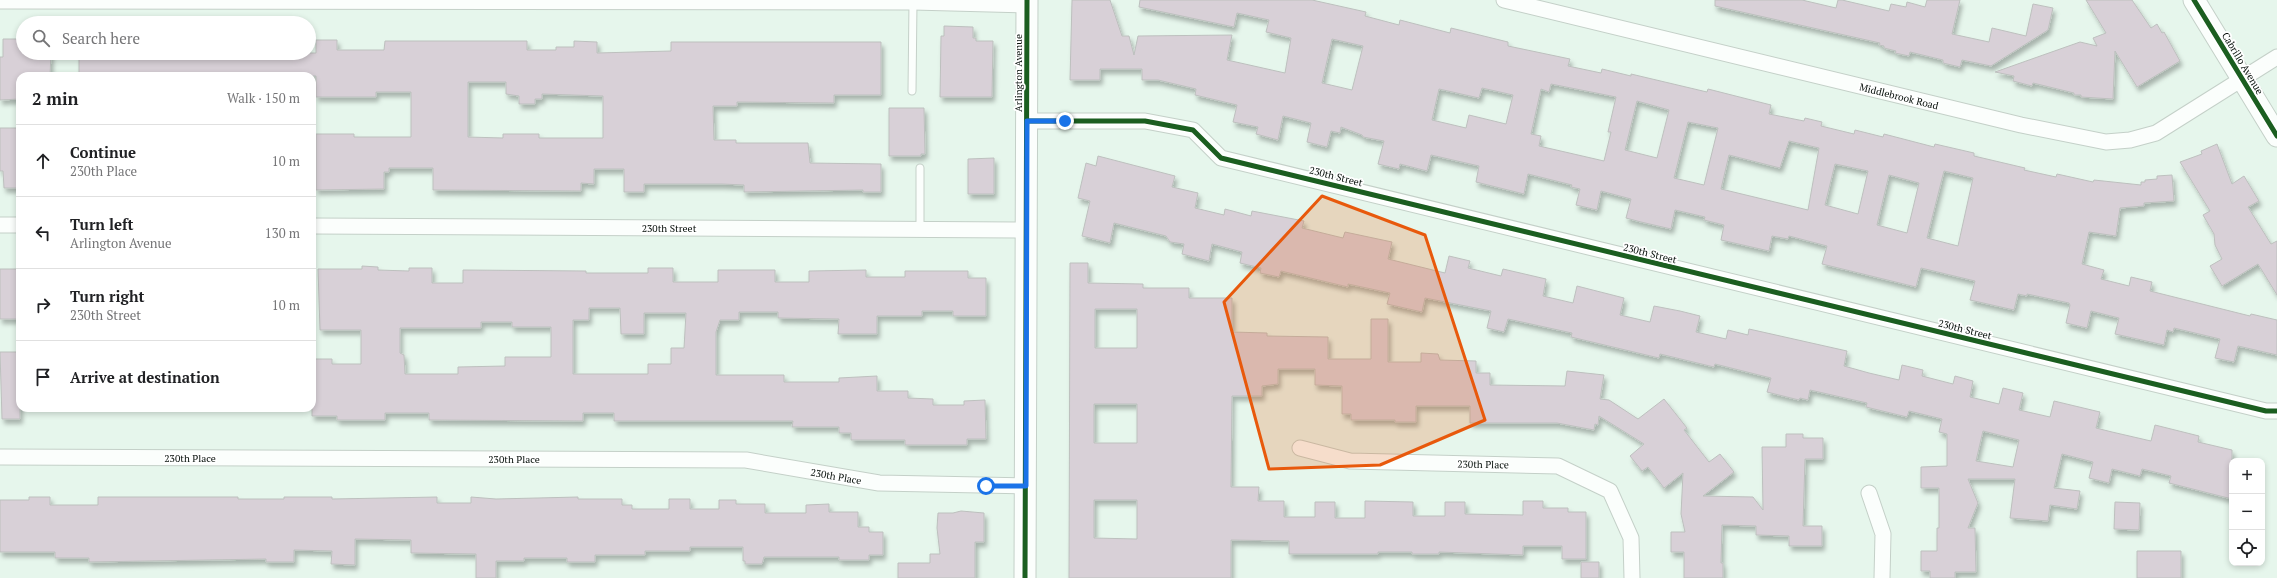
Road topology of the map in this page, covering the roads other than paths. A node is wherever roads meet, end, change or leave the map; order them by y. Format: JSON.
{"nodes":[{"id":1,"x":1504,"y":0,"type":"edge"},
{"id":2,"x":2194,"y":0,"type":"edge"},
{"id":3,"x":0,"y":1,"type":"edge"},
{"id":4,"x":913,"y":2,"type":"junction"},
{"id":5,"x":1027,"y":2,"type":"edge"},
{"id":6,"x":2277,"y":57,"type":"edge"},
{"id":7,"x":2242,"y":79,"type":"junction"},
{"id":8,"x":912,"y":91,"type":"dead end"},
{"id":9,"x":1027,"y":121,"type":"junction"},
{"id":10,"x":2277,"y":136,"type":"edge"},
{"id":11,"x":920,"y":168,"type":"dead end"},
{"id":12,"x":0,"y":225,"type":"edge"},
{"id":13,"x":16,"y":225,"type":"edge"},
{"id":14,"x":316,"y":226,"type":"edge"},
{"id":15,"x":920,"y":229,"type":"junction"},
{"id":16,"x":1026,"y":230,"type":"junction"},
{"id":17,"x":2277,"y":411,"type":"edge"},
{"id":18,"x":1300,"y":448,"type":"dead end"},
{"id":19,"x":0,"y":457,"type":"edge"},
{"id":20,"x":1026,"y":486,"type":"junction"},
{"id":21,"x":1869,"y":493,"type":"dead end"},
{"id":22,"x":1025,"y":578,"type":"edge"},
{"id":23,"x":1632,"y":578,"type":"edge"},
{"id":24,"x":1882,"y":578,"type":"edge"}],
"edges":[{"from":1,"to":7,"type":"street","name":"Middlebrook Road"},
{"from":2,"to":7,"type":"main road","name":"Cabrillo Avenue"},
{"from":3,"to":4,"type":"street"},
{"from":4,"to":5,"type":"street"},
{"from":4,"to":8,"type":"lane"},
{"from":5,"to":9,"type":"main road","name":"Arlington Avenue"},
{"from":6,"to":7,"type":"street","name":"Middlebrook Road"},
{"from":7,"to":10,"type":"main road","name":"Cabrillo Avenue"},
{"from":9,"to":16,"type":"main road","name":"Arlington Avenue"},
{"from":9,"to":17,"type":"street","name":"230th Street"},
{"from":11,"to":15,"type":"lane"},
{"from":12,"to":13,"type":"street"},
{"from":14,"to":15,"type":"street","name":"230th Street"},
{"from":15,"to":16,"type":"street","name":"230th Street"},
{"from":16,"to":20,"type":"main road","name":"Arlington Avenue"},
{"from":18,"to":23,"type":"street","name":"230th Place"},
{"from":19,"to":20,"type":"street","name":"230th Place"},
{"from":20,"to":22,"type":"main road","name":"Arlington Avenue"},
{"from":21,"to":24,"type":"street"}]}
